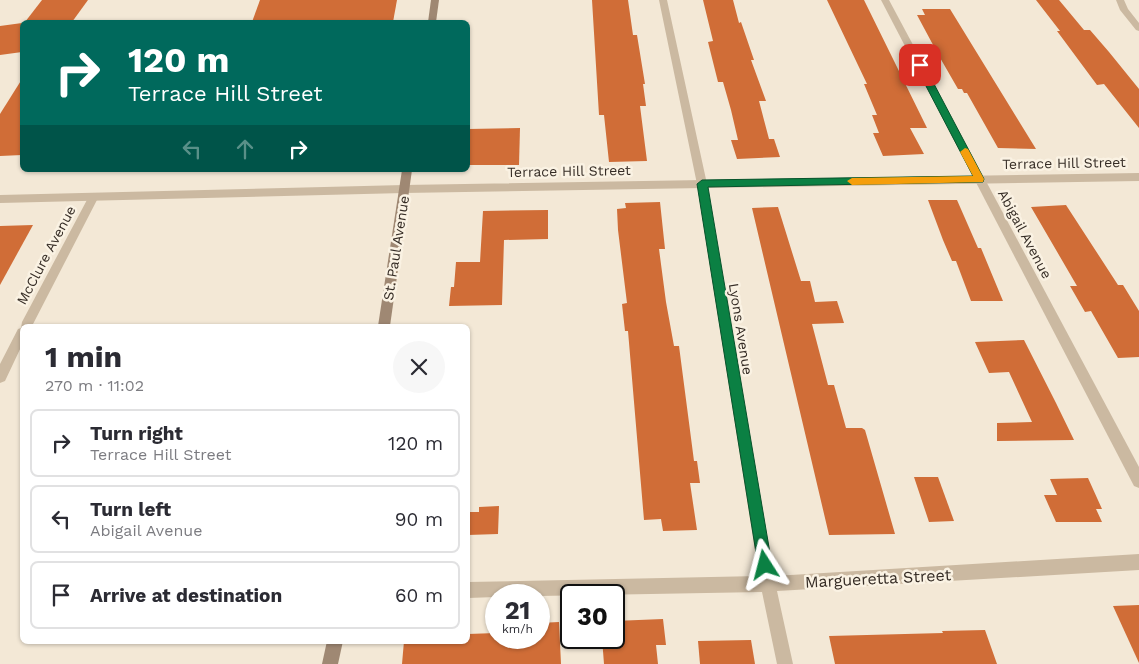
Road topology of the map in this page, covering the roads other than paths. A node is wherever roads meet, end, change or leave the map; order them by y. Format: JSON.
{"nodes":[{"id":1,"x":435,"y":0,"type":"edge"},
{"id":2,"x":663,"y":0,"type":"edge"},
{"id":3,"x":886,"y":0,"type":"edge"},
{"id":4,"x":1120,"y":0,"type":"edge"},
{"id":5,"x":432,"y":20,"type":"edge"},
{"id":6,"x":1139,"y":28,"type":"edge"},
{"id":7,"x":407,"y":172,"type":"edge"},
{"id":8,"x":1139,"y":177,"type":"edge"},
{"id":9,"x":979,"y":179,"type":"junction"},
{"id":10,"x":702,"y":184,"type":"junction"},
{"id":11,"x":404,"y":188,"type":"junction"},
{"id":12,"x":93,"y":198,"type":"junction"},
{"id":13,"x":0,"y":199,"type":"edge"},
{"id":14,"x":27,"y":324,"type":"edge"},
{"id":15,"x":384,"y":324,"type":"edge"},
{"id":16,"x":20,"y":338,"type":"edge"},
{"id":17,"x":0,"y":377,"type":"edge"},
{"id":18,"x":1139,"y":481,"type":"edge"},
{"id":19,"x":1139,"y":562,"type":"edge"},
{"id":20,"x":768,"y":584,"type":"junction"},
{"id":21,"x":470,"y":590,"type":"edge"},
{"id":22,"x":334,"y":644,"type":"edge"},
{"id":23,"x":330,"y":664,"type":"edge"},
{"id":24,"x":785,"y":664,"type":"edge"}],
"edges":[{"from":1,"to":5,"type":"main road"},
{"from":2,"to":10,"type":"street","name":"Lyons Avenue"},
{"from":3,"to":9,"type":"street","name":"Abigail Avenue"},
{"from":4,"to":6,"type":"street"},
{"from":7,"to":11,"type":"main road","name":"St. Paul Avenue"},
{"from":8,"to":9,"type":"street","name":"Terrace Hill Street"},
{"from":9,"to":10,"type":"street","name":"Terrace Hill Street"},
{"from":9,"to":18,"type":"street","name":"Abigail Avenue"},
{"from":10,"to":11,"type":"street","name":"Terrace Hill Street"},
{"from":10,"to":20,"type":"street","name":"Lyons Avenue"},
{"from":11,"to":12,"type":"street","name":"Terrace Hill Street"},
{"from":11,"to":15,"type":"main road","name":"St. Paul Avenue"},
{"from":12,"to":13,"type":"street","name":"Terrace Hill Street"},
{"from":12,"to":14,"type":"street","name":"McClure Avenue"},
{"from":16,"to":17,"type":"street"},
{"from":19,"to":20,"type":"street","name":"Margueretta Street"},
{"from":20,"to":21,"type":"street","name":"Margueretta Street"},
{"from":20,"to":24,"type":"street","name":"Lyons Avenue"},
{"from":22,"to":23,"type":"main road"}]}
